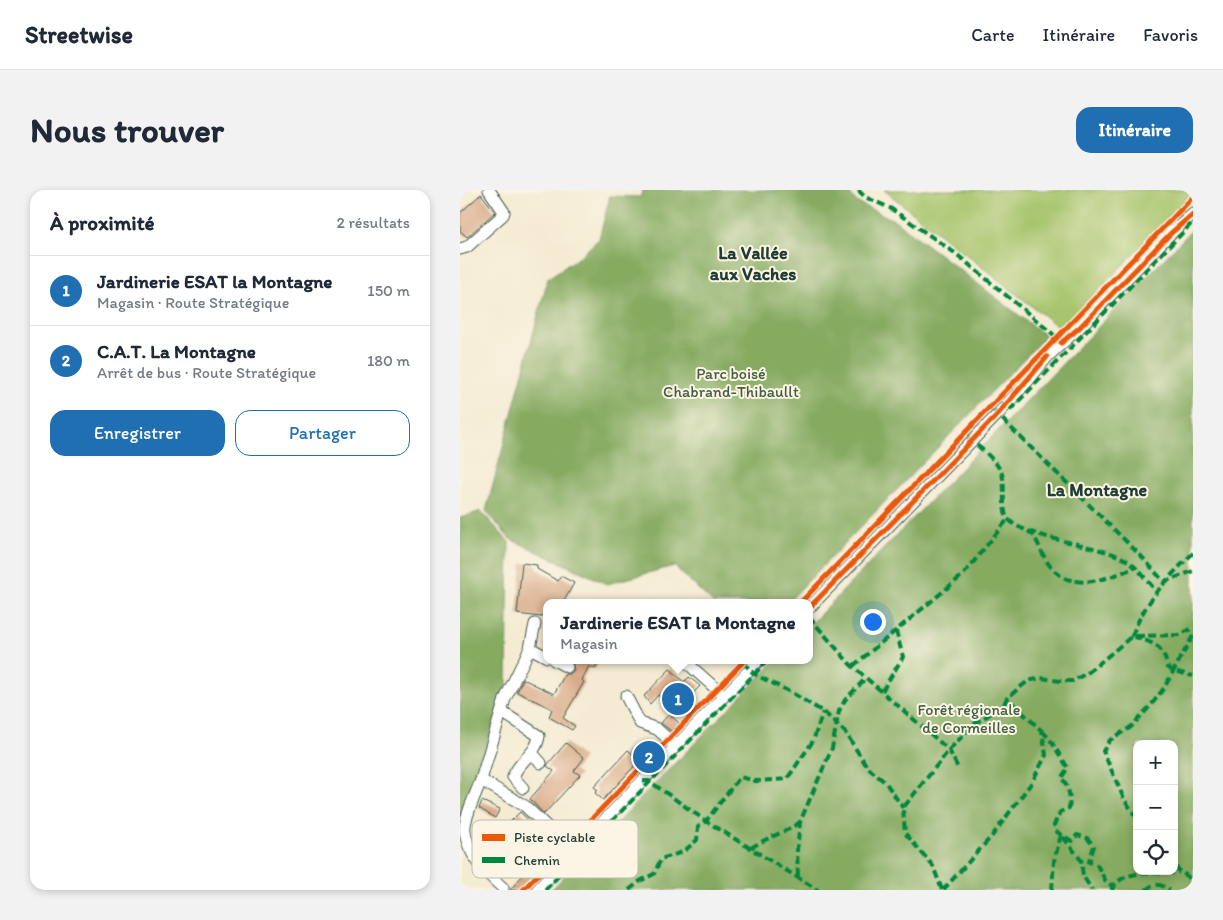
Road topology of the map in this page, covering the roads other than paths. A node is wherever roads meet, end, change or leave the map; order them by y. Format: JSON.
{"nodes":[{"id":1,"x":489,"y":190,"type":"edge"},
{"id":2,"x":1193,"y":204,"type":"edge"},
{"id":3,"x":1193,"y":214,"type":"edge"},
{"id":4,"x":1170,"y":234,"type":"junction"},
{"id":5,"x":460,"y":249,"type":"edge"},
{"id":6,"x":813,"y":604,"type":"edge"},
{"id":7,"x":536,"y":624,"type":"dead end"},
{"id":8,"x":530,"y":648,"type":"junction"},
{"id":9,"x":543,"y":655,"type":"edge"},
{"id":10,"x":561,"y":664,"type":"edge"},
{"id":11,"x":688,"y":664,"type":"edge"},
{"id":12,"x":755,"y":664,"type":"edge"},
{"id":13,"x":567,"y":667,"type":"dead end"},
{"id":14,"x":626,"y":696,"type":"dead end"},
{"id":15,"x":724,"y":696,"type":"junction"},
{"id":16,"x":502,"y":712,"type":"junction"},
{"id":17,"x":676,"y":746,"type":"junction"},
{"id":18,"x":532,"y":753,"type":"junction"},
{"id":19,"x":541,"y":763,"type":"dead end"},
{"id":20,"x":481,"y":780,"type":"junction"},
{"id":21,"x":523,"y":788,"type":"dead end"},
{"id":22,"x":540,"y":820,"type":"edge"},
{"id":23,"x":605,"y":820,"type":"edge"},
{"id":24,"x":472,"y":849,"type":"edge"},
{"id":25,"x":492,"y":878,"type":"edge"},
{"id":26,"x":549,"y":878,"type":"edge"},
{"id":27,"x":503,"y":888,"type":"dead end"},
{"id":28,"x":537,"y":890,"type":"edge"}],
"edges":[{"from":1,"to":5,"type":"street"},
{"from":2,"to":4,"type":"street"},
{"from":3,"to":4,"type":"street"},
{"from":4,"to":6,"type":"street"},
{"from":7,"to":8,"type":"street"},
{"from":8,"to":9,"type":"street"},
{"from":8,"to":16,"type":"street"},
{"from":10,"to":13,"type":"street"},
{"from":11,"to":15,"type":"street"},
{"from":12,"to":15,"type":"street"},
{"from":14,"to":17,"type":"street"},
{"from":15,"to":17,"type":"street"},
{"from":16,"to":18,"type":"street"},
{"from":16,"to":20,"type":"street"},
{"from":17,"to":23,"type":"street"},
{"from":18,"to":19,"type":"street"},
{"from":18,"to":21,"type":"street"},
{"from":20,"to":22,"type":"street"},
{"from":20,"to":24,"type":"street"},
{"from":25,"to":27,"type":"street"},
{"from":26,"to":28,"type":"street"}]}
